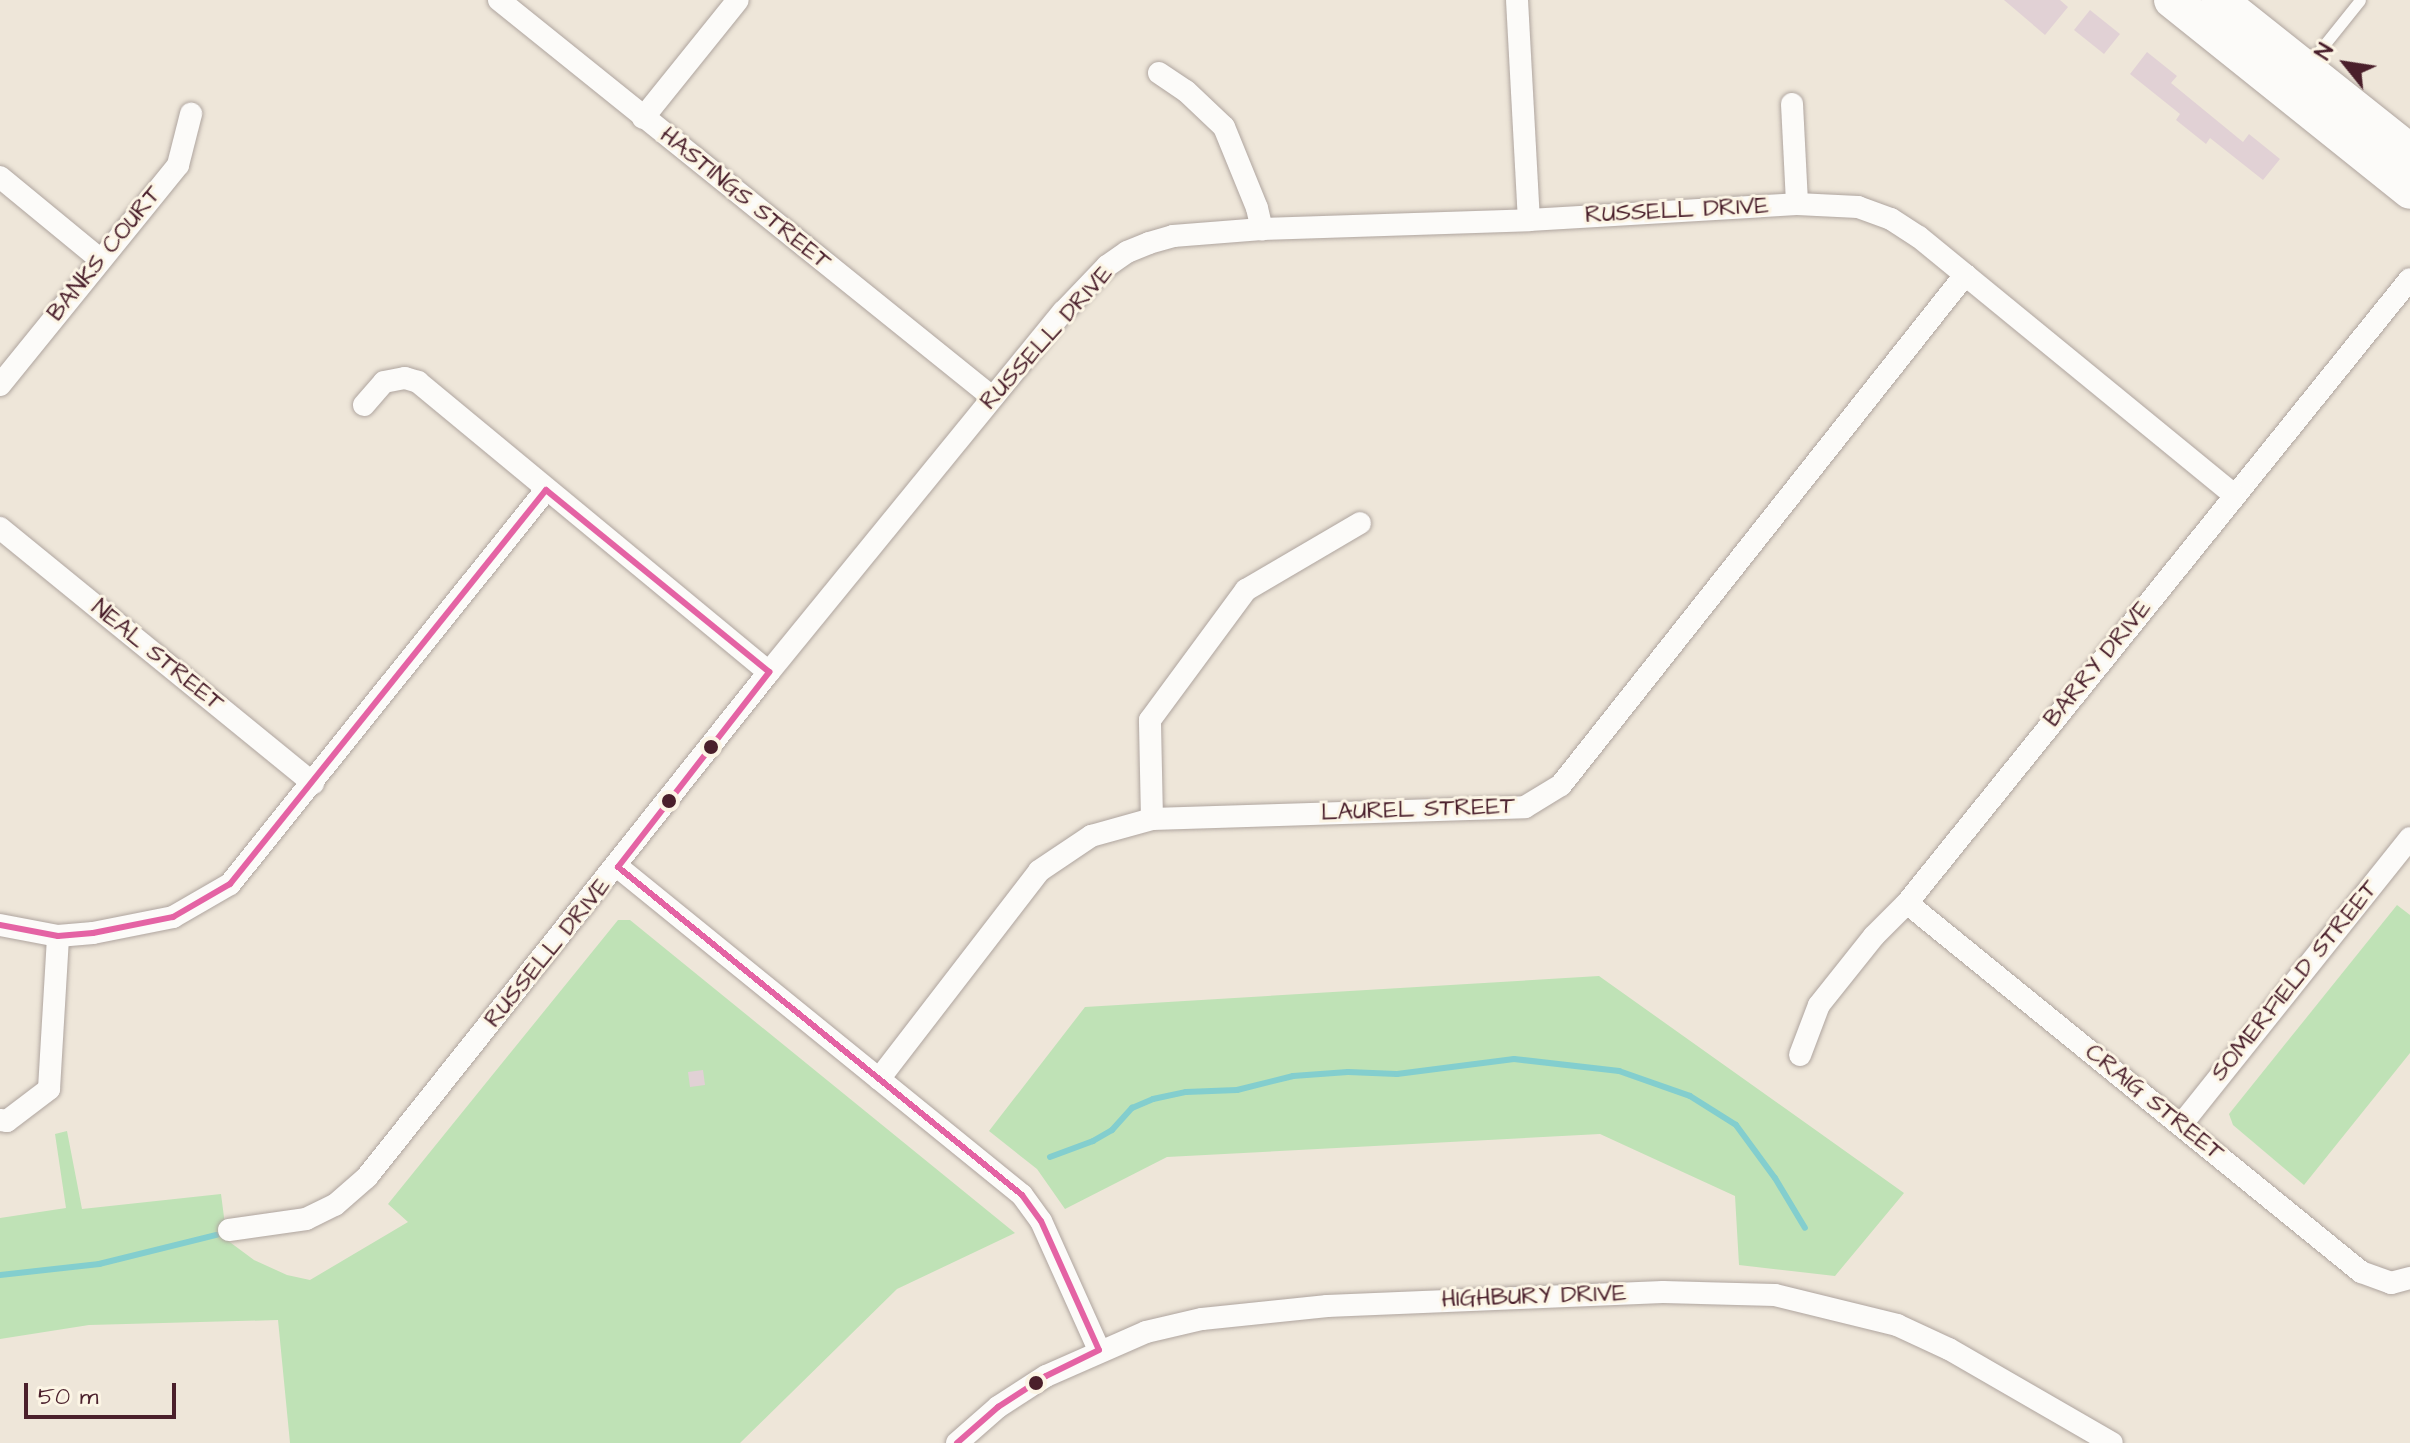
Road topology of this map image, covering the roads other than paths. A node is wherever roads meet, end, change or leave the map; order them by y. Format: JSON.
{"nodes":[{"id":1,"x":499,"y":0,"type":"edge"},
{"id":2,"x":738,"y":0,"type":"edge"},
{"id":3,"x":1517,"y":0,"type":"edge"},
{"id":4,"x":2172,"y":0,"type":"edge"},
{"id":5,"x":2219,"y":0,"type":"edge"},
{"id":6,"x":2360,"y":0,"type":"edge"},
{"id":7,"x":2305,"y":68,"type":"junction"},
{"id":8,"x":1159,"y":73,"type":"dead end"},
{"id":9,"x":1792,"y":104,"type":"dead end"},
{"id":10,"x":191,"y":114,"type":"dead end"},
{"id":11,"x":643,"y":118,"type":"junction"},
{"id":12,"x":2410,"y":152,"type":"edge"},
{"id":13,"x":0,"y":177,"type":"edge"},
{"id":14,"x":2410,"y":191,"type":"edge"},
{"id":15,"x":1797,"y":204,"type":"junction"},
{"id":16,"x":1529,"y":220,"type":"junction"},
{"id":17,"x":1262,"y":229,"type":"junction"},
{"id":18,"x":100,"y":259,"type":"junction"},
{"id":19,"x":1965,"y":275,"type":"junction"},
{"id":20,"x":2410,"y":279,"type":"edge"},
{"id":21,"x":0,"y":385,"type":"edge"},
{"id":22,"x":992,"y":397,"type":"junction"},
{"id":23,"x":364,"y":405,"type":"dead end"},
{"id":24,"x":546,"y":490,"type":"junction"},
{"id":25,"x":2234,"y":495,"type":"junction"},
{"id":26,"x":1360,"y":523,"type":"dead end"},
{"id":27,"x":0,"y":528,"type":"edge"},
{"id":28,"x":769,"y":672,"type":"junction"},
{"id":29,"x":313,"y":783,"type":"junction"},
{"id":30,"x":1152,"y":819,"type":"junction"},
{"id":31,"x":2410,"y":838,"type":"edge"},
{"id":32,"x":618,"y":867,"type":"junction"},
{"id":33,"x":1907,"y":903,"type":"junction"},
{"id":34,"x":0,"y":925,"type":"edge"},
{"id":35,"x":58,"y":936,"type":"junction"},
{"id":36,"x":1800,"y":1055,"type":"dead end"},
{"id":37,"x":879,"y":1079,"type":"junction"},
{"id":38,"x":0,"y":1120,"type":"edge"},
{"id":39,"x":2181,"y":1125,"type":"junction"},
{"id":40,"x":229,"y":1230,"type":"dead end"},
{"id":41,"x":2410,"y":1278,"type":"edge"},
{"id":42,"x":1099,"y":1350,"type":"junction"},
{"id":43,"x":957,"y":1443,"type":"edge"},
{"id":44,"x":2112,"y":1443,"type":"edge"}],
"edges":[{"from":1,"to":11,"type":"street","name":"HASTINGS STREET"},
{"from":2,"to":11,"type":"street"},
{"from":3,"to":16,"type":"street"},
{"from":4,"to":14,"type":"main road"},
{"from":5,"to":7,"type":"main road"},
{"from":6,"to":7,"type":"lane"},
{"from":7,"to":12,"type":"main road"},
{"from":8,"to":17,"type":"street"},
{"from":9,"to":15,"type":"street"},
{"from":10,"to":18,"type":"street","name":"BANKS COURT"},
{"from":11,"to":22,"type":"street","name":"HASTINGS STREET"},
{"from":13,"to":18,"type":"street"},
{"from":15,"to":16,"type":"street","name":"RUSSELL DRIVE"},
{"from":15,"to":19,"type":"street","name":"RUSSELL DRIVE"},
{"from":16,"to":17,"type":"street","name":"RUSSELL DRIVE"},
{"from":17,"to":22,"type":"street","name":"RUSSELL DRIVE"},
{"from":18,"to":21,"type":"street","name":"BANKS COURT"},
{"from":19,"to":25,"type":"street","name":"RUSSELL DRIVE"},
{"from":19,"to":30,"type":"street","name":"LAUREL STREET"},
{"from":20,"to":25,"type":"street","name":"BARRY DRIVE"},
{"from":22,"to":28,"type":"street","name":"RUSSELL DRIVE"},
{"from":23,"to":24,"type":"street"},
{"from":24,"to":28,"type":"street"},
{"from":24,"to":29,"type":"street"},
{"from":25,"to":33,"type":"street","name":"BARRY DRIVE"},
{"from":26,"to":30,"type":"street"},
{"from":27,"to":29,"type":"street","name":"NEAL STREET"},
{"from":28,"to":32,"type":"street","name":"RUSSELL DRIVE"},
{"from":29,"to":35,"type":"street"},
{"from":30,"to":37,"type":"street","name":"LAUREL STREET"},
{"from":31,"to":39,"type":"street","name":"SOMERFIELD STREET"},
{"from":32,"to":37,"type":"street"},
{"from":32,"to":40,"type":"street","name":"RUSSELL DRIVE"},
{"from":33,"to":36,"type":"street","name":"BARRY DRIVE"},
{"from":33,"to":39,"type":"street","name":"CRAIG STREET"},
{"from":34,"to":35,"type":"street"},
{"from":35,"to":38,"type":"street"},
{"from":37,"to":42,"type":"street"},
{"from":39,"to":41,"type":"street","name":"CRAIG STREET"},
{"from":42,"to":43,"type":"street","name":"HIGHBURY DRIVE"},
{"from":42,"to":44,"type":"street","name":"HIGHBURY DRIVE"}]}
